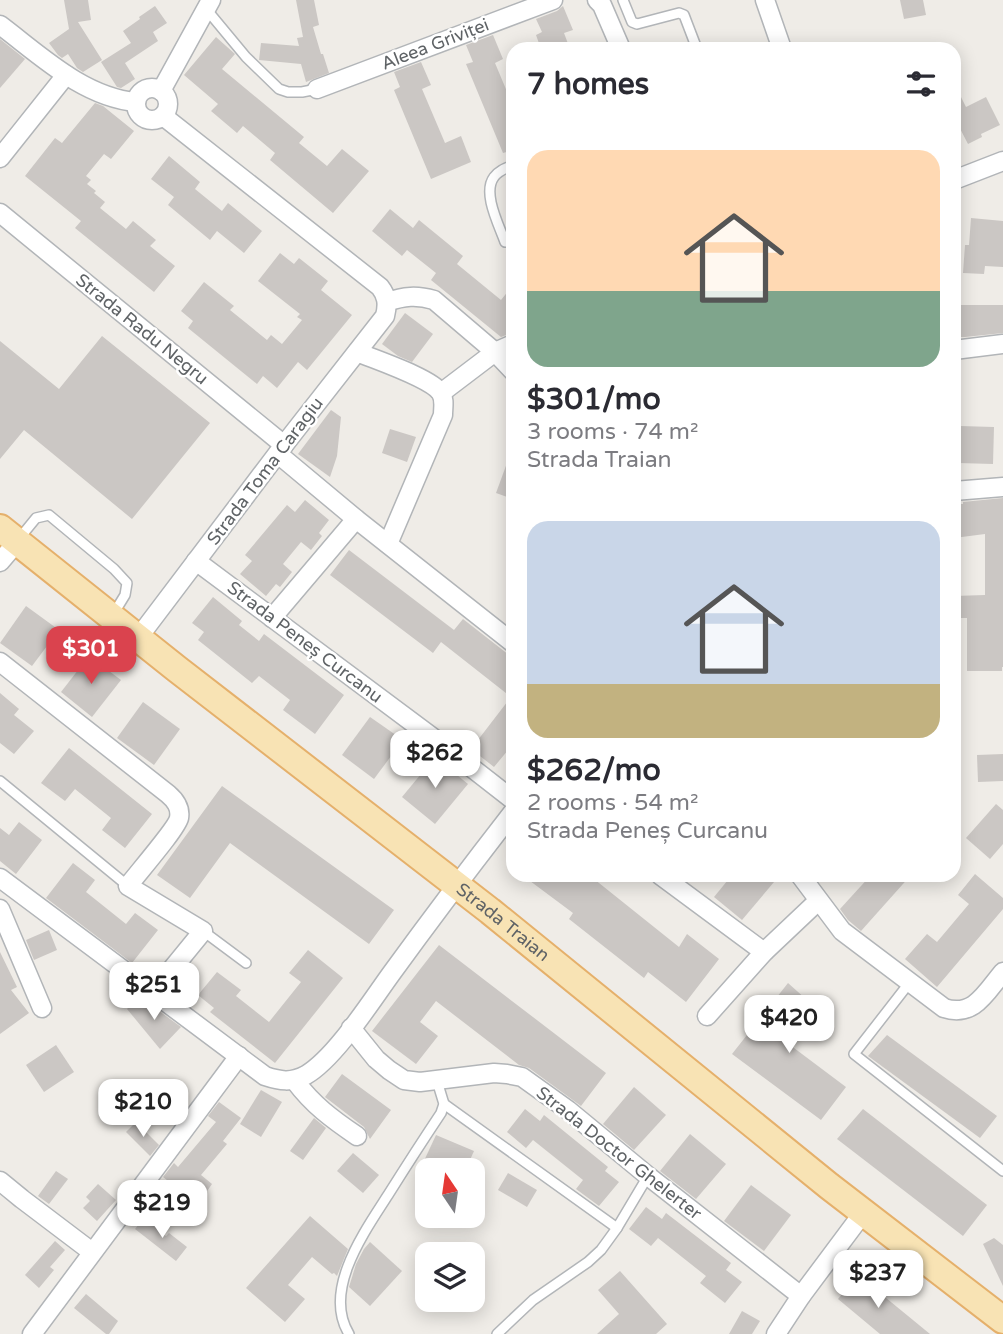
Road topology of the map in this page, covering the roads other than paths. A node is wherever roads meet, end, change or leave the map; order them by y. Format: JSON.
{"nodes":[{"id":1,"x":553,"y":0,"type":"edge"},
{"id":2,"x":597,"y":0,"type":"edge"},
{"id":3,"x":623,"y":0,"type":"edge"},
{"id":4,"x":765,"y":0,"type":"edge"},
{"id":5,"x":209,"y":5,"type":"edge"},
{"id":6,"x":0,"y":25,"type":"edge"},
{"id":7,"x":618,"y":42,"type":"edge"},
{"id":8,"x":694,"y":42,"type":"edge"},
{"id":9,"x":776,"y":42,"type":"edge"},
{"id":10,"x":66,"y":75,"type":"junction"},
{"id":11,"x":317,"y":89,"type":"joint"},
{"id":12,"x":161,"y":91,"type":"junction"},
{"id":13,"x":136,"y":102,"type":"junction"},
{"id":14,"x":163,"y":116,"type":"junction"},
{"id":15,"x":0,"y":158,"type":"edge"},
{"id":16,"x":1003,"y":160,"type":"edge"},
{"id":17,"x":506,"y":169,"type":"edge"},
{"id":18,"x":961,"y":177,"type":"edge"},
{"id":19,"x":0,"y":213,"type":"edge"},
{"id":20,"x":505,"y":242,"type":"dead end"},
{"id":21,"x":387,"y":302,"type":"junction"},
{"id":22,"x":1003,"y":344,"type":"edge"},
{"id":23,"x":506,"y":347,"type":"edge"},
{"id":24,"x":961,"y":349,"type":"edge"},
{"id":25,"x":357,"y":352,"type":"junction"},
{"id":26,"x":495,"y":352,"type":"junction"},
{"id":27,"x":506,"y":364,"type":"edge"},
{"id":28,"x":441,"y":393,"type":"junction"},
{"id":29,"x":281,"y":449,"type":"junction"},
{"id":30,"x":1003,"y":487,"type":"edge"},
{"id":31,"x":961,"y":490,"type":"edge"},
{"id":32,"x":356,"y":519,"type":"junction"},
{"id":33,"x":8,"y":535,"type":"edge"},
{"id":34,"x":388,"y":544,"type":"junction"},
{"id":35,"x":196,"y":561,"type":"junction"},
{"id":36,"x":0,"y":562,"type":"edge"},
{"id":37,"x":111,"y":617,"type":"junction"},
{"id":38,"x":272,"y":618,"type":"junction"},
{"id":39,"x":506,"y":637,"type":"edge"},
{"id":40,"x":138,"y":638,"type":"junction"},
{"id":41,"x":0,"y":662,"type":"edge"},
{"id":42,"x":0,"y":781,"type":"edge"},
{"id":43,"x":506,"y":795,"type":"edge"},
{"id":44,"x":506,"y":822,"type":"edge"},
{"id":45,"x":0,"y":878,"type":"edge"},
{"id":46,"x":669,"y":882,"type":"edge"},
{"id":47,"x":805,"y":882,"type":"edge"},
{"id":48,"x":456,"y":885,"type":"junction"},
{"id":49,"x":128,"y":886,"type":"junction"},
{"id":50,"x":818,"y":901,"type":"junction"},
{"id":51,"x":0,"y":909,"type":"edge"},
{"id":52,"x":203,"y":931,"type":"junction"},
{"id":53,"x":764,"y":952,"type":"junction"},
{"id":54,"x":246,"y":963,"type":"dead end"},
{"id":55,"x":1003,"y":972,"type":"edge"},
{"id":56,"x":910,"y":982,"type":"junction"},
{"id":57,"x":154,"y":991,"type":"junction"},
{"id":58,"x":43,"y":1008,"type":"dead end"},
{"id":59,"x":707,"y":1016,"type":"dead end"},
{"id":60,"x":351,"y":1028,"type":"junction"},
{"id":61,"x":239,"y":1056,"type":"junction"},
{"id":62,"x":295,"y":1081,"type":"junction"},
{"id":63,"x":437,"y":1081,"type":"junction"},
{"id":64,"x":444,"y":1104,"type":"junction"},
{"id":65,"x":357,"y":1136,"type":"dead end"},
{"id":66,"x":1003,"y":1171,"type":"edge"},
{"id":67,"x":648,"y":1176,"type":"junction"},
{"id":68,"x":0,"y":1181,"type":"edge"},
{"id":69,"x":863,"y":1213,"type":"junction"},
{"id":70,"x":617,"y":1228,"type":"junction"},
{"id":71,"x":92,"y":1252,"type":"junction"},
{"id":72,"x":801,"y":1296,"type":"junction"},
{"id":73,"x":1003,"y":1320,"type":"edge"},
{"id":74,"x":32,"y":1334,"type":"edge"},
{"id":75,"x":349,"y":1334,"type":"edge"},
{"id":76,"x":497,"y":1334,"type":"edge"},
{"id":77,"x":776,"y":1334,"type":"edge"}],
"edges":[{"from":1,"to":11,"type":"street","name":"Aleea Griviței"},
{"from":2,"to":7,"type":"street"},
{"from":3,"to":8,"type":"lane"},
{"from":4,"to":9,"type":"street"},
{"from":5,"to":11,"type":"lane"},
{"from":5,"to":12,"type":"street"},
{"from":6,"to":10,"type":"street"},
{"from":10,"to":13,"type":"street"},
{"from":10,"to":15,"type":"street"},
{"from":12,"to":13,"type":"street"},
{"from":12,"to":14,"type":"street"},
{"from":13,"to":14,"type":"street"},
{"from":14,"to":21,"type":"street"},
{"from":16,"to":18,"type":"street"},
{"from":17,"to":20,"type":"lane"},
{"from":19,"to":29,"type":"street","name":"Strada Radu Negru"},
{"from":21,"to":25,"type":"street","name":"Strada Toma Caragiu"},
{"from":21,"to":26,"type":"street"},
{"from":22,"to":24,"type":"street"},
{"from":23,"to":26,"type":"street"},
{"from":25,"to":28,"type":"street"},
{"from":25,"to":29,"type":"street","name":"Strada Toma Caragiu"},
{"from":26,"to":27,"type":"street"},
{"from":26,"to":28,"type":"street"},
{"from":28,"to":34,"type":"street"},
{"from":29,"to":32,"type":"street"},
{"from":29,"to":35,"type":"street","name":"Strada Toma Caragiu"},
{"from":30,"to":31,"type":"street"},
{"from":32,"to":34,"type":"street"},
{"from":32,"to":38,"type":"street"},
{"from":33,"to":36,"type":"street"},
{"from":33,"to":37,"type":"main road","name":"Strada Traian"},
{"from":33,"to":37,"type":"lane"},
{"from":34,"to":39,"type":"street"},
{"from":35,"to":38,"type":"street","name":"Strada Peneș Curcanu"},
{"from":35,"to":40,"type":"street","name":"Strada Toma Caragiu"},
{"from":37,"to":40,"type":"main road","name":"Strada Traian"},
{"from":38,"to":43,"type":"street","name":"Strada Peneș Curcanu"},
{"from":40,"to":48,"type":"main road","name":"Strada Traian"},
{"from":41,"to":49,"type":"street"},
{"from":42,"to":49,"type":"lane"},
{"from":44,"to":48,"type":"street"},
{"from":45,"to":57,"type":"street"},
{"from":46,"to":53,"type":"street"},
{"from":47,"to":50,"type":"street"},
{"from":48,"to":60,"type":"street"},
{"from":48,"to":69,"type":"main road","name":"Strada Traian"},
{"from":49,"to":52,"type":"street"},
{"from":50,"to":53,"type":"street"},
{"from":50,"to":56,"type":"street"},
{"from":51,"to":58,"type":"street"},
{"from":52,"to":54,"type":"lane"},
{"from":52,"to":57,"type":"street"},
{"from":53,"to":59,"type":"street"},
{"from":55,"to":56,"type":"street"},
{"from":56,"to":66,"type":"lane"},
{"from":57,"to":61,"type":"street"},
{"from":60,"to":62,"type":"street"},
{"from":60,"to":63,"type":"street","name":"Strada Doctor Ghelerter"},
{"from":61,"to":62,"type":"street"},
{"from":61,"to":71,"type":"street"},
{"from":62,"to":65,"type":"street"},
{"from":63,"to":64,"type":"lane"},
{"from":63,"to":67,"type":"street","name":"Strada Doctor Ghelerter"},
{"from":64,"to":70,"type":"lane"},
{"from":64,"to":75,"type":"lane"},
{"from":67,"to":70,"type":"lane"},
{"from":67,"to":72,"type":"street","name":"Strada Doctor Ghelerter"},
{"from":68,"to":71,"type":"street"},
{"from":69,"to":72,"type":"street"},
{"from":69,"to":73,"type":"main road","name":"Strada Traian"},
{"from":70,"to":76,"type":"lane"},
{"from":71,"to":74,"type":"street"},
{"from":72,"to":77,"type":"street"}]}
